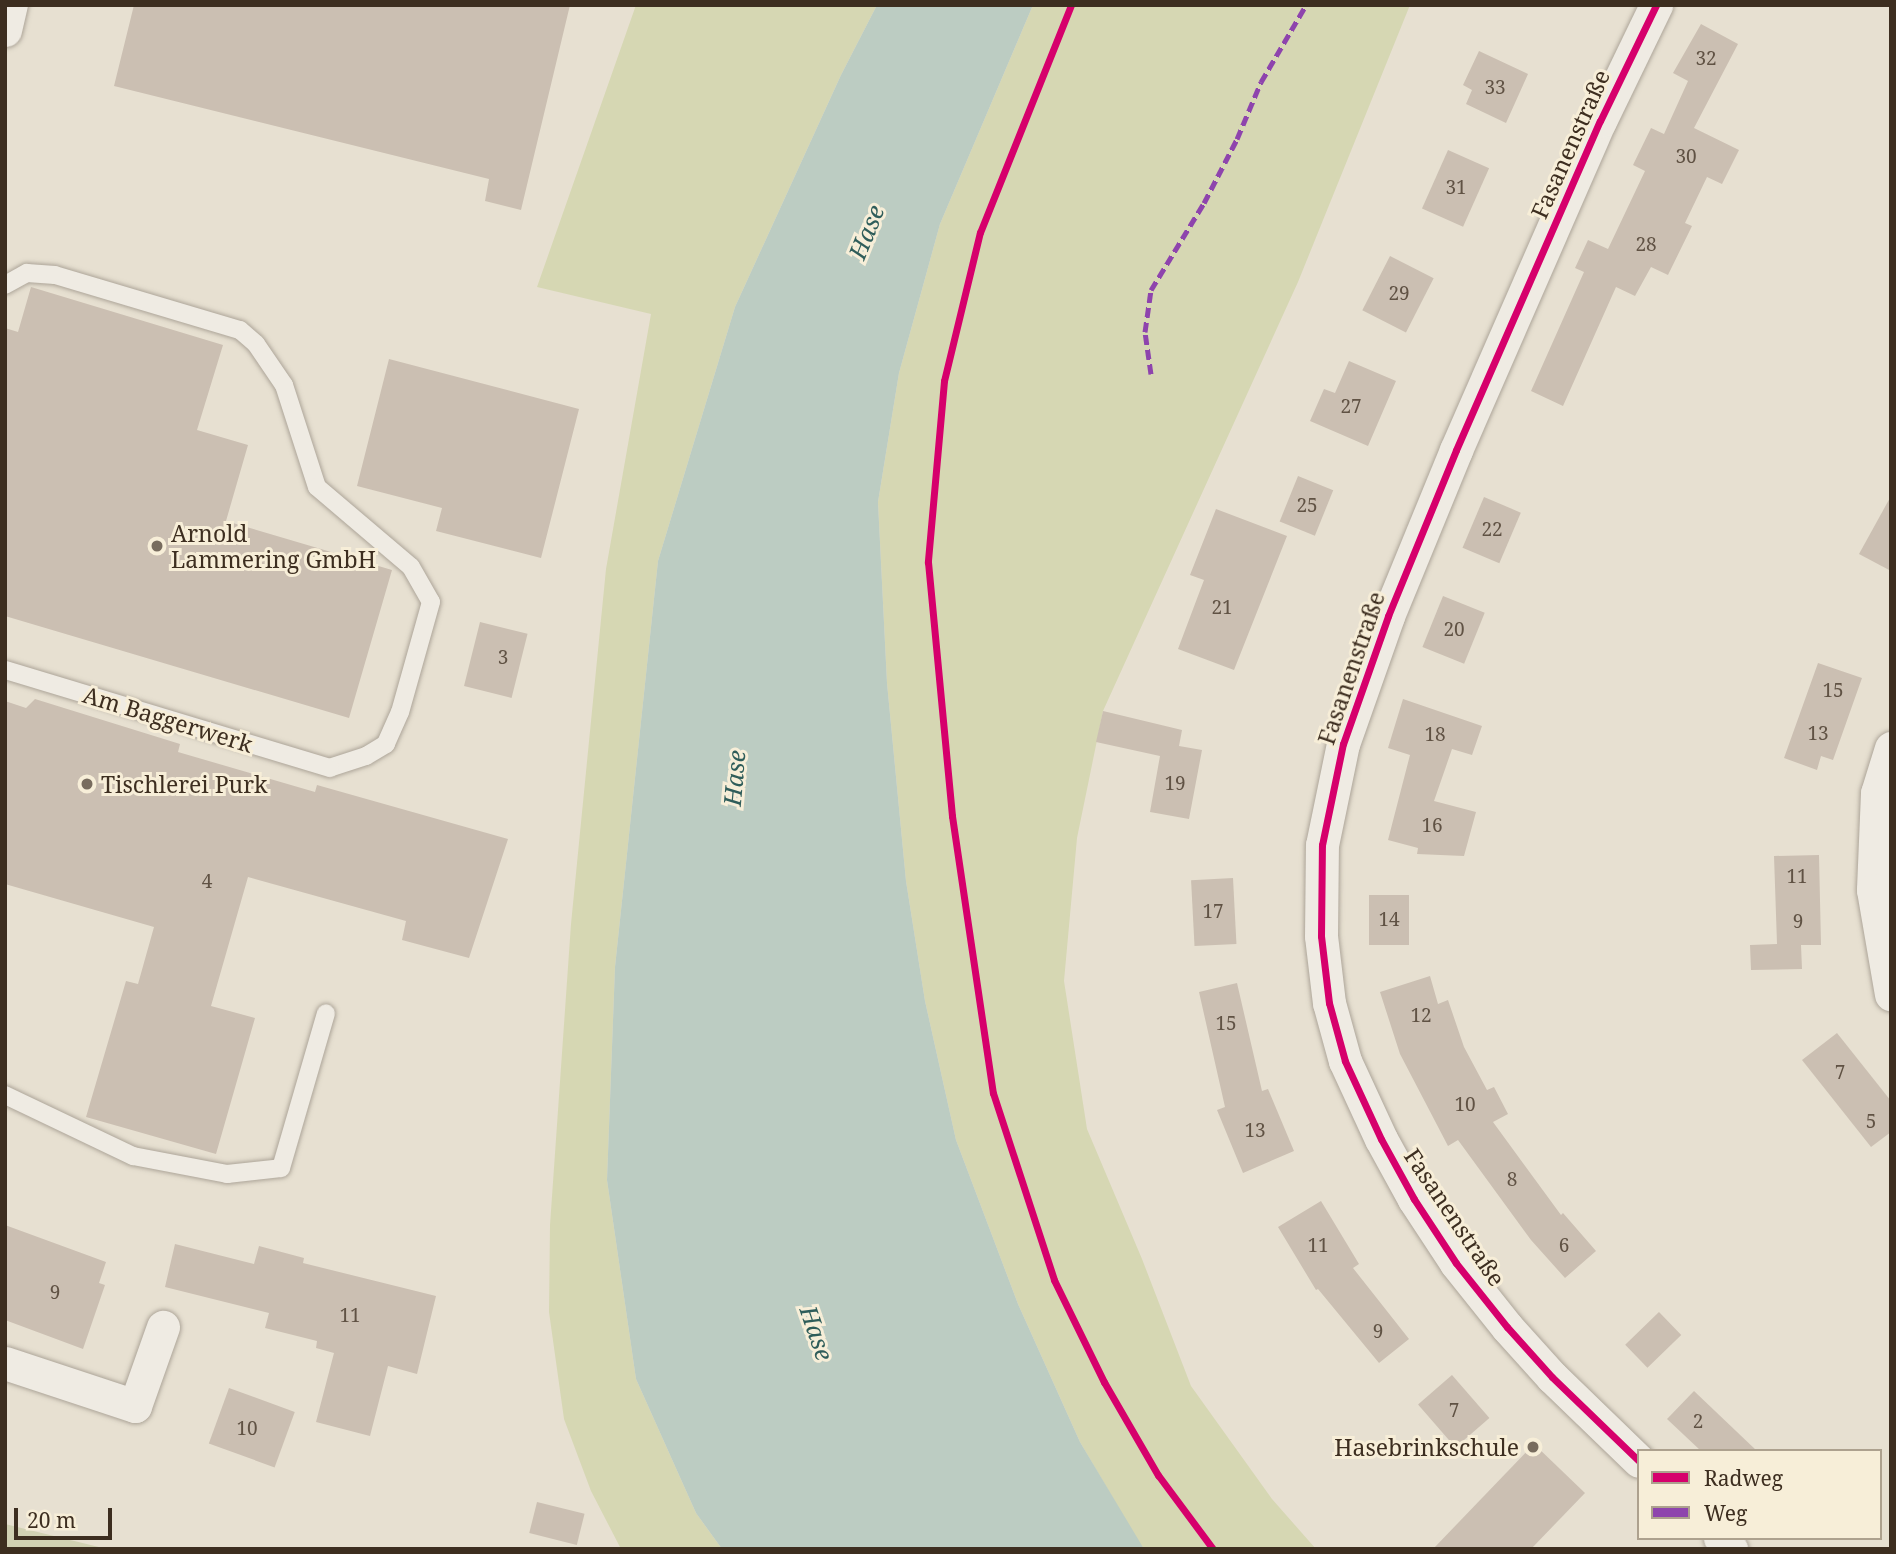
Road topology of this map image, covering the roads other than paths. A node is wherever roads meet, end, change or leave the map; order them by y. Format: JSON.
{"nodes":[{"id":1,"x":11,"y":5,"type":"edge"},
{"id":2,"x":1656,"y":5,"type":"edge"},
{"id":3,"x":5,"y":30,"type":"edge"},
{"id":4,"x":5,"y":285,"type":"edge"},
{"id":5,"x":5,"y":670,"type":"edge"},
{"id":6,"x":1891,"y":748,"type":"edge"},
{"id":7,"x":1891,"y":994,"type":"edge"},
{"id":8,"x":327,"y":1013,"type":"dead end"},
{"id":9,"x":5,"y":1095,"type":"edge"},
{"id":10,"x":163,"y":1327,"type":"dead end"},
{"id":11,"x":5,"y":1363,"type":"edge"},
{"id":12,"x":1637,"y":1459,"type":"edge"}],
"edges":[{"from":1,"to":3,"type":"street"},
{"from":2,"to":12,"type":"street","name":"Fasanenstraße"},
{"from":4,"to":5,"type":"lane","name":"Am Baggerwerk"},
{"from":6,"to":7,"type":"street"},
{"from":8,"to":9,"type":"lane"},
{"from":10,"to":11,"type":"street"}]}
